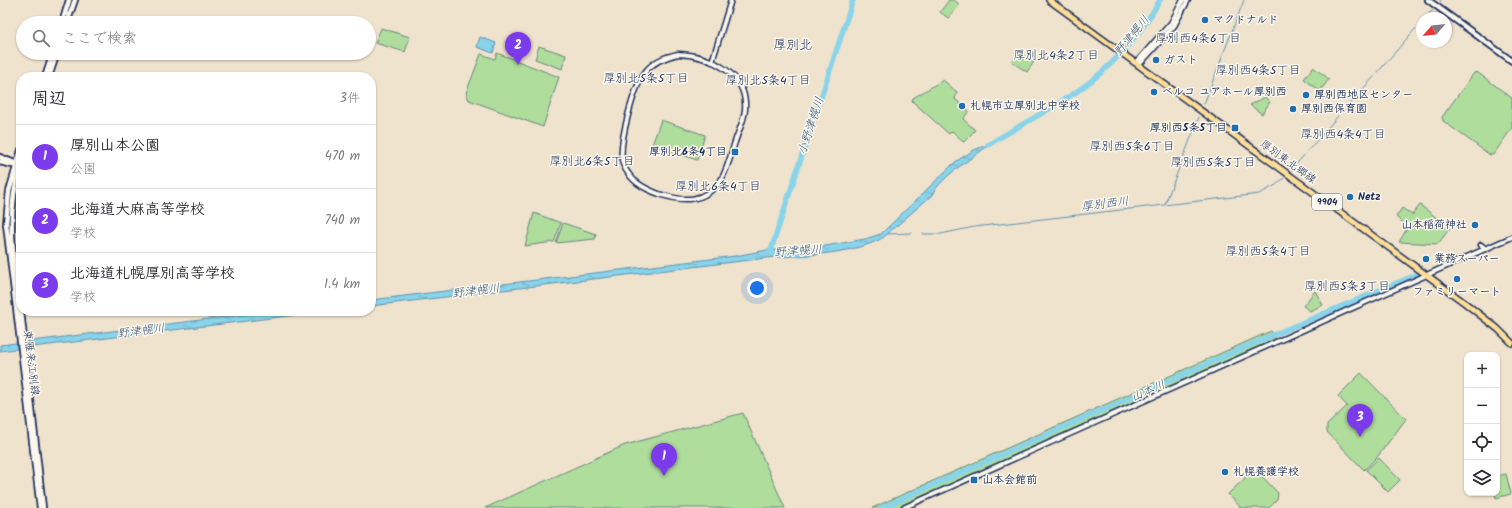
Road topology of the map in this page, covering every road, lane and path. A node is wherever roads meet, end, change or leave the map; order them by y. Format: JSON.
{"nodes":[{"id":1,"x":70,"y":0,"type":"edge"},
{"id":2,"x":75,"y":0,"type":"edge"},
{"id":3,"x":732,"y":0,"type":"edge"},
{"id":4,"x":1049,"y":0,"type":"edge"},
{"id":5,"x":1183,"y":0,"type":"edge"},
{"id":6,"x":1188,"y":0,"type":"edge"},
{"id":7,"x":1428,"y":0,"type":"edge"},
{"id":8,"x":64,"y":16,"type":"edge"},
{"id":9,"x":69,"y":16,"type":"edge"},
{"id":10,"x":51,"y":60,"type":"edge"},
{"id":11,"x":55,"y":60,"type":"edge"},
{"id":12,"x":1512,"y":61,"type":"edge"},
{"id":13,"x":712,"y":62,"type":"junction"},
{"id":14,"x":1136,"y":63,"type":"junction"},
{"id":15,"x":47,"y":72,"type":"edge"},
{"id":16,"x":51,"y":72,"type":"edge"},
{"id":17,"x":0,"y":157,"type":"edge"},
{"id":18,"x":0,"y":162,"type":"edge"},
{"id":19,"x":16,"y":164,"type":"edge"},
{"id":20,"x":16,"y":165,"type":"edge"},
{"id":21,"x":16,"y":171,"type":"edge"},
{"id":22,"x":16,"y":178,"type":"edge"},
{"id":23,"x":1512,"y":237,"type":"edge"},
{"id":24,"x":16,"y":268,"type":"edge"},
{"id":25,"x":1427,"y":276,"type":"junction"},
{"id":26,"x":16,"y":298,"type":"edge"},
{"id":27,"x":19,"y":316,"type":"edge"},
{"id":28,"x":21,"y":316,"type":"edge"},
{"id":29,"x":20,"y":327,"type":"junction"},
{"id":30,"x":1512,"y":343,"type":"edge"},
{"id":31,"x":25,"y":368,"type":"junction"},
{"id":32,"x":40,"y":508,"type":"edge"},
{"id":33,"x":43,"y":508,"type":"edge"},
{"id":34,"x":903,"y":508,"type":"edge"}],
"edges":[{"from":1,"to":8,"type":"main road"},
{"from":2,"to":9,"type":"main road"},
{"from":3,"to":13,"type":"street"},
{"from":4,"to":14,"type":"main road","name":"厚別東北郷線","number":"9904"},
{"from":5,"to":14,"type":"street"},
{"from":6,"to":14,"type":"street"},
{"from":7,"to":12,"type":"main road"},
{"from":10,"to":15,"type":"main road"},
{"from":11,"to":16,"type":"main road"},
{"from":13,"to":13,"type":"street"},
{"from":14,"to":25,"type":"main road","name":"厚別東北郷線","number":"9904"},
{"from":17,"to":19,"type":"main road"},
{"from":18,"to":20,"type":"main road"},
{"from":21,"to":26,"type":"main road","name":"東雁来江別線"},
{"from":22,"to":24,"type":"main road","name":"東雁来江別線"},
{"from":23,"to":25,"type":"street"},
{"from":25,"to":30,"type":"main road","name":"厚別東北郷線","number":"9904"},
{"from":25,"to":34,"type":"street"},
{"from":27,"to":29,"type":"main road","name":"東雁来江別線"},
{"from":28,"to":29,"type":"main road","name":"東雁来江別線"},
{"from":29,"to":31,"type":"main road","name":"東雁来江別線"},
{"from":31,"to":32,"type":"main road","name":"東雁来江別線"},
{"from":31,"to":33,"type":"main road","name":"東雁来江別線"}]}
